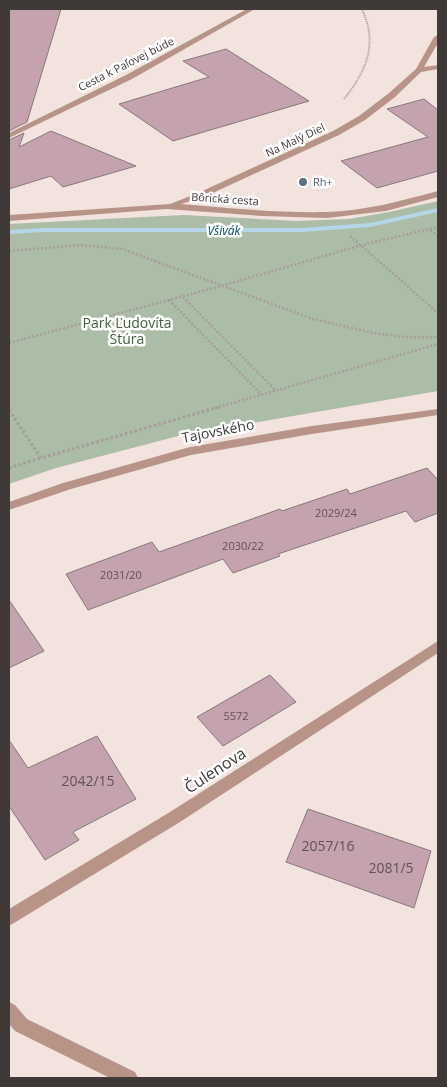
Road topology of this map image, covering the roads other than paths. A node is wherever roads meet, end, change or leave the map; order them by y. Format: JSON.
{"nodes":[{"id":1,"x":252,"y":9,"type":"edge"},
{"id":2,"x":438,"y":36,"type":"edge"},
{"id":3,"x":438,"y":67,"type":"edge"},
{"id":4,"x":419,"y":70,"type":"junction"},
{"id":5,"x":9,"y":136,"type":"edge"},
{"id":6,"x":438,"y":194,"type":"edge"},
{"id":7,"x":166,"y":206,"type":"junction"},
{"id":8,"x":9,"y":218,"type":"edge"},
{"id":9,"x":438,"y":412,"type":"edge"},
{"id":10,"x":9,"y":506,"type":"edge"},
{"id":11,"x":438,"y":646,"type":"edge"},
{"id":12,"x":9,"y":918,"type":"edge"},
{"id":13,"x":9,"y":1011,"type":"edge"},
{"id":14,"x":129,"y":1078,"type":"edge"}],
"edges":[{"from":1,"to":5,"type":"street","name":"Cesta k Paľovej búde"},
{"from":2,"to":4,"type":"street","name":"Na Malý Diel"},
{"from":3,"to":4,"type":"street"},
{"from":4,"to":7,"type":"street","name":"Na Malý Diel"},
{"from":6,"to":7,"type":"street","name":"Bôrická cesta"},
{"from":7,"to":8,"type":"street","name":"Bôrická cesta"},
{"from":9,"to":10,"type":"street","name":"Tajovského"},
{"from":11,"to":12,"type":"street","name":"Čulenova"},
{"from":13,"to":14,"type":"street"}]}
